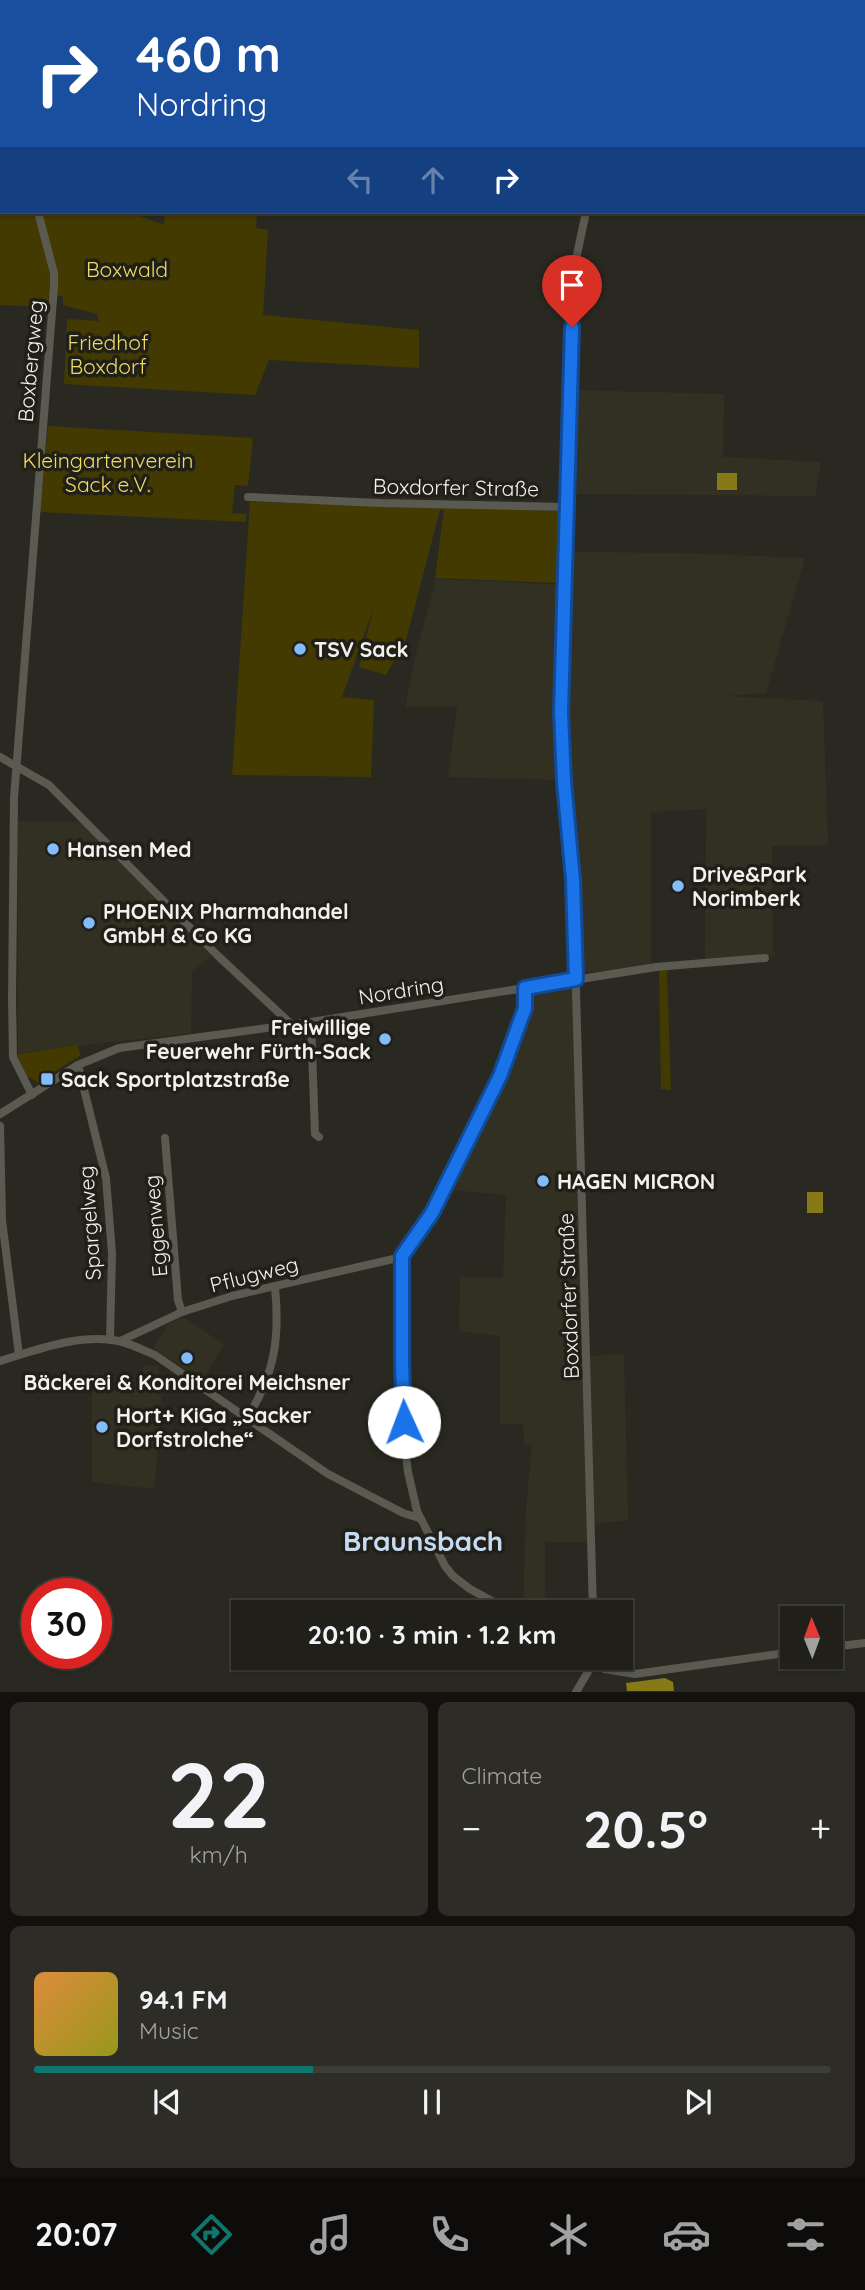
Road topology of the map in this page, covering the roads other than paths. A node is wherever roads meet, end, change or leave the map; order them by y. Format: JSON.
{"nodes":[{"id":1,"x":39,"y":214,"type":"edge"},
{"id":2,"x":586,"y":214,"type":"edge"},
{"id":3,"x":248,"y":497,"type":"dead end"},
{"id":4,"x":567,"y":506,"type":"junction"},
{"id":5,"x":0,"y":757,"type":"edge"},
{"id":6,"x":17,"y":767,"type":"junction"},
{"id":7,"x":765,"y":958,"type":"dead end"},
{"id":8,"x":576,"y":979,"type":"junction"},
{"id":9,"x":525,"y":988,"type":"junction"},
{"id":10,"x":0,"y":1000,"type":"edge"},
{"id":11,"x":12,"y":1000,"type":"junction"},
{"id":12,"x":311,"y":1022,"type":"junction"},
{"id":13,"x":292,"y":1025,"type":"junction"},
{"id":14,"x":78,"y":1065,"type":"junction"},
{"id":15,"x":32,"y":1095,"type":"junction"},
{"id":16,"x":0,"y":1114,"type":"edge"},
{"id":17,"x":0,"y":1126,"type":"edge"},
{"id":18,"x":319,"y":1137,"type":"dead end"},
{"id":19,"x":165,"y":1138,"type":"dead end"},
{"id":20,"x":402,"y":1256,"type":"junction"},
{"id":21,"x":275,"y":1287,"type":"junction"},
{"id":22,"x":182,"y":1312,"type":"junction"},
{"id":23,"x":115,"y":1341,"type":"junction"},
{"id":24,"x":19,"y":1355,"type":"junction"},
{"id":25,"x":0,"y":1361,"type":"edge"},
{"id":26,"x":247,"y":1418,"type":"junction"},
{"id":27,"x":419,"y":1518,"type":"junction"},
{"id":28,"x":490,"y":1600,"type":"edge"},
{"id":29,"x":593,"y":1600,"type":"edge"},
{"id":30,"x":865,"y":1643,"type":"edge"},
{"id":31,"x":844,"y":1645,"type":"edge"},
{"id":32,"x":780,"y":1654,"type":"edge"},
{"id":33,"x":587,"y":1670,"type":"edge"},
{"id":34,"x":611,"y":1670,"type":"edge"},
{"id":35,"x":576,"y":1692,"type":"edge"}],
"edges":[{"from":1,"to":6,"type":"street","name":"Boxbergweg"},
{"from":2,"to":4,"type":"street"},
{"from":3,"to":4,"type":"street","name":"Boxdorfer Straße"},
{"from":4,"to":8,"type":"street","name":"Boxdorfer Straße"},
{"from":5,"to":6,"type":"street"},
{"from":6,"to":11,"type":"street","name":"Boxbergweg"},
{"from":6,"to":13,"type":"street"},
{"from":7,"to":8,"type":"street"},
{"from":8,"to":9,"type":"street","name":"Nordring"},
{"from":8,"to":29,"type":"street","name":"Boxdorfer Straße"},
{"from":9,"to":12,"type":"street","name":"Nordring"},
{"from":9,"to":20,"type":"street"},
{"from":10,"to":11,"type":"street"},
{"from":11,"to":15,"type":"street","name":"Boxbergweg"},
{"from":12,"to":13,"type":"street","name":"Nordring"},
{"from":12,"to":18,"type":"street"},
{"from":13,"to":14,"type":"street","name":"Nordring"},
{"from":14,"to":15,"type":"street","name":"Nordring"},
{"from":14,"to":23,"type":"street","name":"Spargelweg"},
{"from":15,"to":16,"type":"street","name":"Nordring"},
{"from":17,"to":24,"type":"street"},
{"from":19,"to":22,"type":"street","name":"Eggenweg"},
{"from":20,"to":21,"type":"street","name":"Pflugweg"},
{"from":20,"to":27,"type":"street"},
{"from":21,"to":22,"type":"street","name":"Pflugweg"},
{"from":21,"to":26,"type":"street"},
{"from":22,"to":23,"type":"street","name":"Pflugweg"},
{"from":23,"to":24,"type":"street"},
{"from":23,"to":26,"type":"street"},
{"from":24,"to":25,"type":"street"},
{"from":26,"to":27,"type":"street"},
{"from":27,"to":28,"type":"street"},
{"from":30,"to":31,"type":"street"},
{"from":32,"to":34,"type":"street"},
{"from":33,"to":35,"type":"street"}]}
